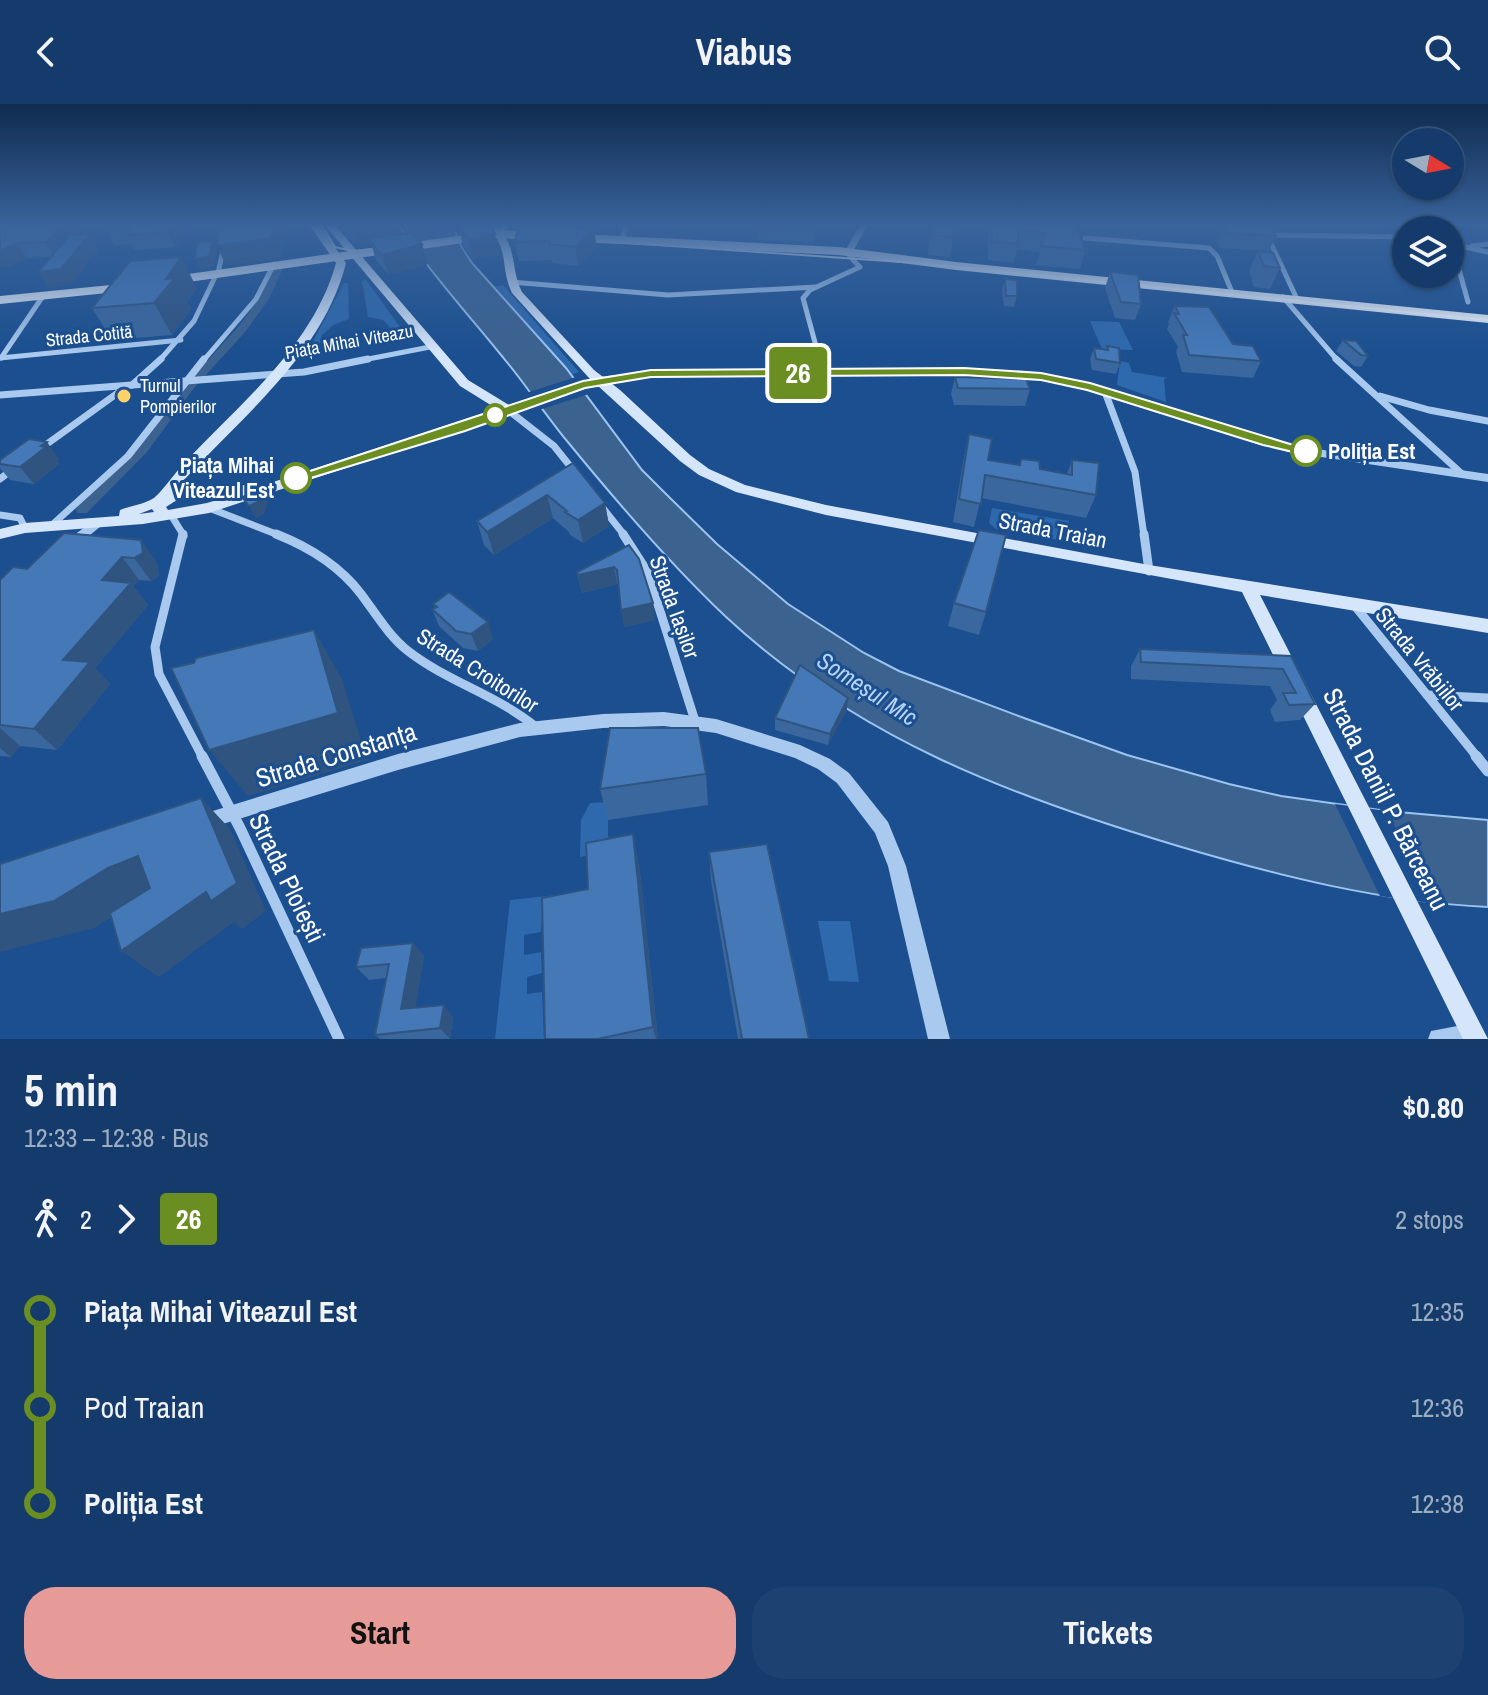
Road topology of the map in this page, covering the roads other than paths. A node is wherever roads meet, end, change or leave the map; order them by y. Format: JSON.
{"nodes":[{"id":1,"x":219,"y":267,"type":"edge"},
{"id":2,"x":257,"y":267,"type":"edge"},
{"id":3,"x":273,"y":267,"type":"edge"},
{"id":4,"x":341,"y":267,"type":"edge"},
{"id":5,"x":366,"y":267,"type":"edge"},
{"id":6,"x":510,"y":267,"type":"edge"},
{"id":7,"x":860,"y":267,"type":"edge"},
{"id":8,"x":963,"y":267,"type":"edge"},
{"id":9,"x":1221,"y":267,"type":"edge"},
{"id":10,"x":1279,"y":267,"type":"edge"},
{"id":11,"x":217,"y":273,"type":"junction"},
{"id":12,"x":511,"y":282,"type":"junction"},
{"id":13,"x":816,"y":287,"type":"junction"},
{"id":14,"x":1464,"y":288,"type":"edge"},
{"id":15,"x":1232,"y":292,"type":"junction"},
{"id":16,"x":43,"y":296,"type":"junction"},
{"id":17,"x":1290,"y":298,"type":"junction"},
{"id":18,"x":0,"y":300,"type":"edge"},
{"id":19,"x":1470,"y":310,"type":"junction"},
{"id":20,"x":1488,"y":319,"type":"edge"},
{"id":21,"x":181,"y":340,"type":"junction"},
{"id":22,"x":430,"y":347,"type":"junction"},
{"id":23,"x":0,"y":358,"type":"edge"},
{"id":24,"x":823,"y":373,"type":"junction"},
{"id":25,"x":274,"y":375,"type":"junction"},
{"id":26,"x":599,"y":380,"type":"junction"},
{"id":27,"x":186,"y":382,"type":"junction"},
{"id":28,"x":129,"y":386,"type":"junction"},
{"id":29,"x":1105,"y":392,"type":"junction"},
{"id":30,"x":0,"y":395,"type":"edge"},
{"id":31,"x":1376,"y":395,"type":"junction"},
{"id":32,"x":508,"y":410,"type":"junction"},
{"id":33,"x":1488,"y":421,"type":"edge"},
{"id":34,"x":35,"y":453,"type":"edge"},
{"id":35,"x":24,"y":462,"type":"edge"},
{"id":36,"x":1461,"y":473,"type":"junction"},
{"id":37,"x":576,"y":474,"type":"edge"},
{"id":38,"x":1488,"y":478,"type":"edge"},
{"id":39,"x":0,"y":479,"type":"edge"},
{"id":40,"x":280,"y":483,"type":"junction"},
{"id":41,"x":594,"y":497,"type":"edge"},
{"id":42,"x":209,"y":508,"type":"junction"},
{"id":43,"x":165,"y":511,"type":"junction"},
{"id":44,"x":0,"y":515,"type":"edge"},
{"id":45,"x":100,"y":522,"type":"junction"},
{"id":46,"x":52,"y":525,"type":"junction"},
{"id":47,"x":25,"y":528,"type":"junction"},
{"id":48,"x":0,"y":534,"type":"edge"},
{"id":49,"x":55,"y":556,"type":"edge"},
{"id":50,"x":1149,"y":571,"type":"junction"},
{"id":51,"x":1249,"y":589,"type":"junction"},
{"id":52,"x":1355,"y":606,"type":"junction"},
{"id":53,"x":1488,"y":626,"type":"edge"},
{"id":54,"x":1427,"y":695,"type":"junction"},
{"id":55,"x":1488,"y":698,"type":"edge"},
{"id":56,"x":695,"y":721,"type":"junction"},
{"id":57,"x":537,"y":728,"type":"junction"},
{"id":58,"x":1488,"y":771,"type":"edge"},
{"id":59,"x":232,"y":814,"type":"junction"},
{"id":60,"x":179,"y":830,"type":"edge"},
{"id":61,"x":1475,"y":1036,"type":"edge"},
{"id":62,"x":339,"y":1039,"type":"edge"},
{"id":63,"x":939,"y":1039,"type":"edge"},
{"id":64,"x":1439,"y":1039,"type":"edge"}],
"edges":[{"from":1,"to":11,"type":"street"},
{"from":2,"to":11,"type":"main road"},
{"from":3,"to":27,"type":"street"},
{"from":4,"to":25,"type":"main road","name":"Piața Mihai Viteazu"},
{"from":5,"to":22,"type":"main road","name":"Piața Mihai Viteazu"},
{"from":6,"to":12,"type":"main road"},
{"from":7,"to":13,"type":"street"},
{"from":8,"to":15,"type":"main road"},
{"from":9,"to":15,"type":"street"},
{"from":10,"to":17,"type":"street"},
{"from":11,"to":16,"type":"main road"},
{"from":11,"to":21,"type":"street"},
{"from":12,"to":13,"type":"street"},
{"from":12,"to":26,"type":"main road","name":"Strada Traian"},
{"from":13,"to":24,"type":"street"},
{"from":14,"to":19,"type":"street"},
{"from":15,"to":17,"type":"main road"},
{"from":16,"to":18,"type":"main road"},
{"from":16,"to":23,"type":"street"},
{"from":17,"to":19,"type":"main road"},
{"from":17,"to":31,"type":"street"},
{"from":19,"to":20,"type":"main road"},
{"from":21,"to":23,"type":"street","name":"Strada Cotită"},
{"from":21,"to":28,"type":"street"},
{"from":22,"to":25,"type":"street","name":"Piața Mihai Viteazu"},
{"from":22,"to":32,"type":"main road","name":"Piața Mihai Viteazu"},
{"from":24,"to":26,"type":"street"},
{"from":24,"to":29,"type":"street"},
{"from":25,"to":27,"type":"street"},
{"from":25,"to":43,"type":"main road","name":"Piața Mihai Viteazu"},
{"from":26,"to":32,"type":"main road"},
{"from":26,"to":50,"type":"main road","name":"Strada Traian"},
{"from":27,"to":28,"type":"street"},
{"from":27,"to":46,"type":"street"},
{"from":28,"to":30,"type":"street"},
{"from":28,"to":34,"type":"street"},
{"from":29,"to":36,"type":"street"},
{"from":29,"to":50,"type":"street"},
{"from":31,"to":33,"type":"street"},
{"from":31,"to":36,"type":"street"},
{"from":32,"to":37,"type":"street"},
{"from":32,"to":40,"type":"main road"},
{"from":35,"to":39,"type":"street"},
{"from":36,"to":38,"type":"street"},
{"from":40,"to":42,"type":"main road"},
{"from":40,"to":43,"type":"main road"},
{"from":41,"to":56,"type":"street","name":"Strada Iașilor"},
{"from":42,"to":43,"type":"main road"},
{"from":42,"to":57,"type":"street","name":"Strada Croitorilor"},
{"from":43,"to":45,"type":"main road"},
{"from":43,"to":59,"type":"street","name":"Strada Ploiești"},
{"from":44,"to":47,"type":"street"},
{"from":45,"to":46,"type":"main road"},
{"from":45,"to":49,"type":"street"},
{"from":46,"to":47,"type":"main road"},
{"from":47,"to":48,"type":"main road"},
{"from":50,"to":51,"type":"main road","name":"Strada Traian"},
{"from":51,"to":52,"type":"main road","name":"Strada Traian"},
{"from":51,"to":61,"type":"main road","name":"Strada Daniil P. Bărceanu"},
{"from":52,"to":53,"type":"main road","name":"Strada Traian"},
{"from":52,"to":54,"type":"street","name":"Strada Vrăbiilor"},
{"from":54,"to":55,"type":"street"},
{"from":54,"to":58,"type":"street","name":"Strada Vrăbiilor"},
{"from":56,"to":57,"type":"street","name":"Strada Constanța"},
{"from":56,"to":63,"type":"street","name":"Strada Constanța"},
{"from":57,"to":59,"type":"street","name":"Strada Constanța"},
{"from":59,"to":60,"type":"street","name":"Strada Constanța"},
{"from":59,"to":62,"type":"street","name":"Strada Ploiești"},
{"from":61,"to":64,"type":"street"}]}
